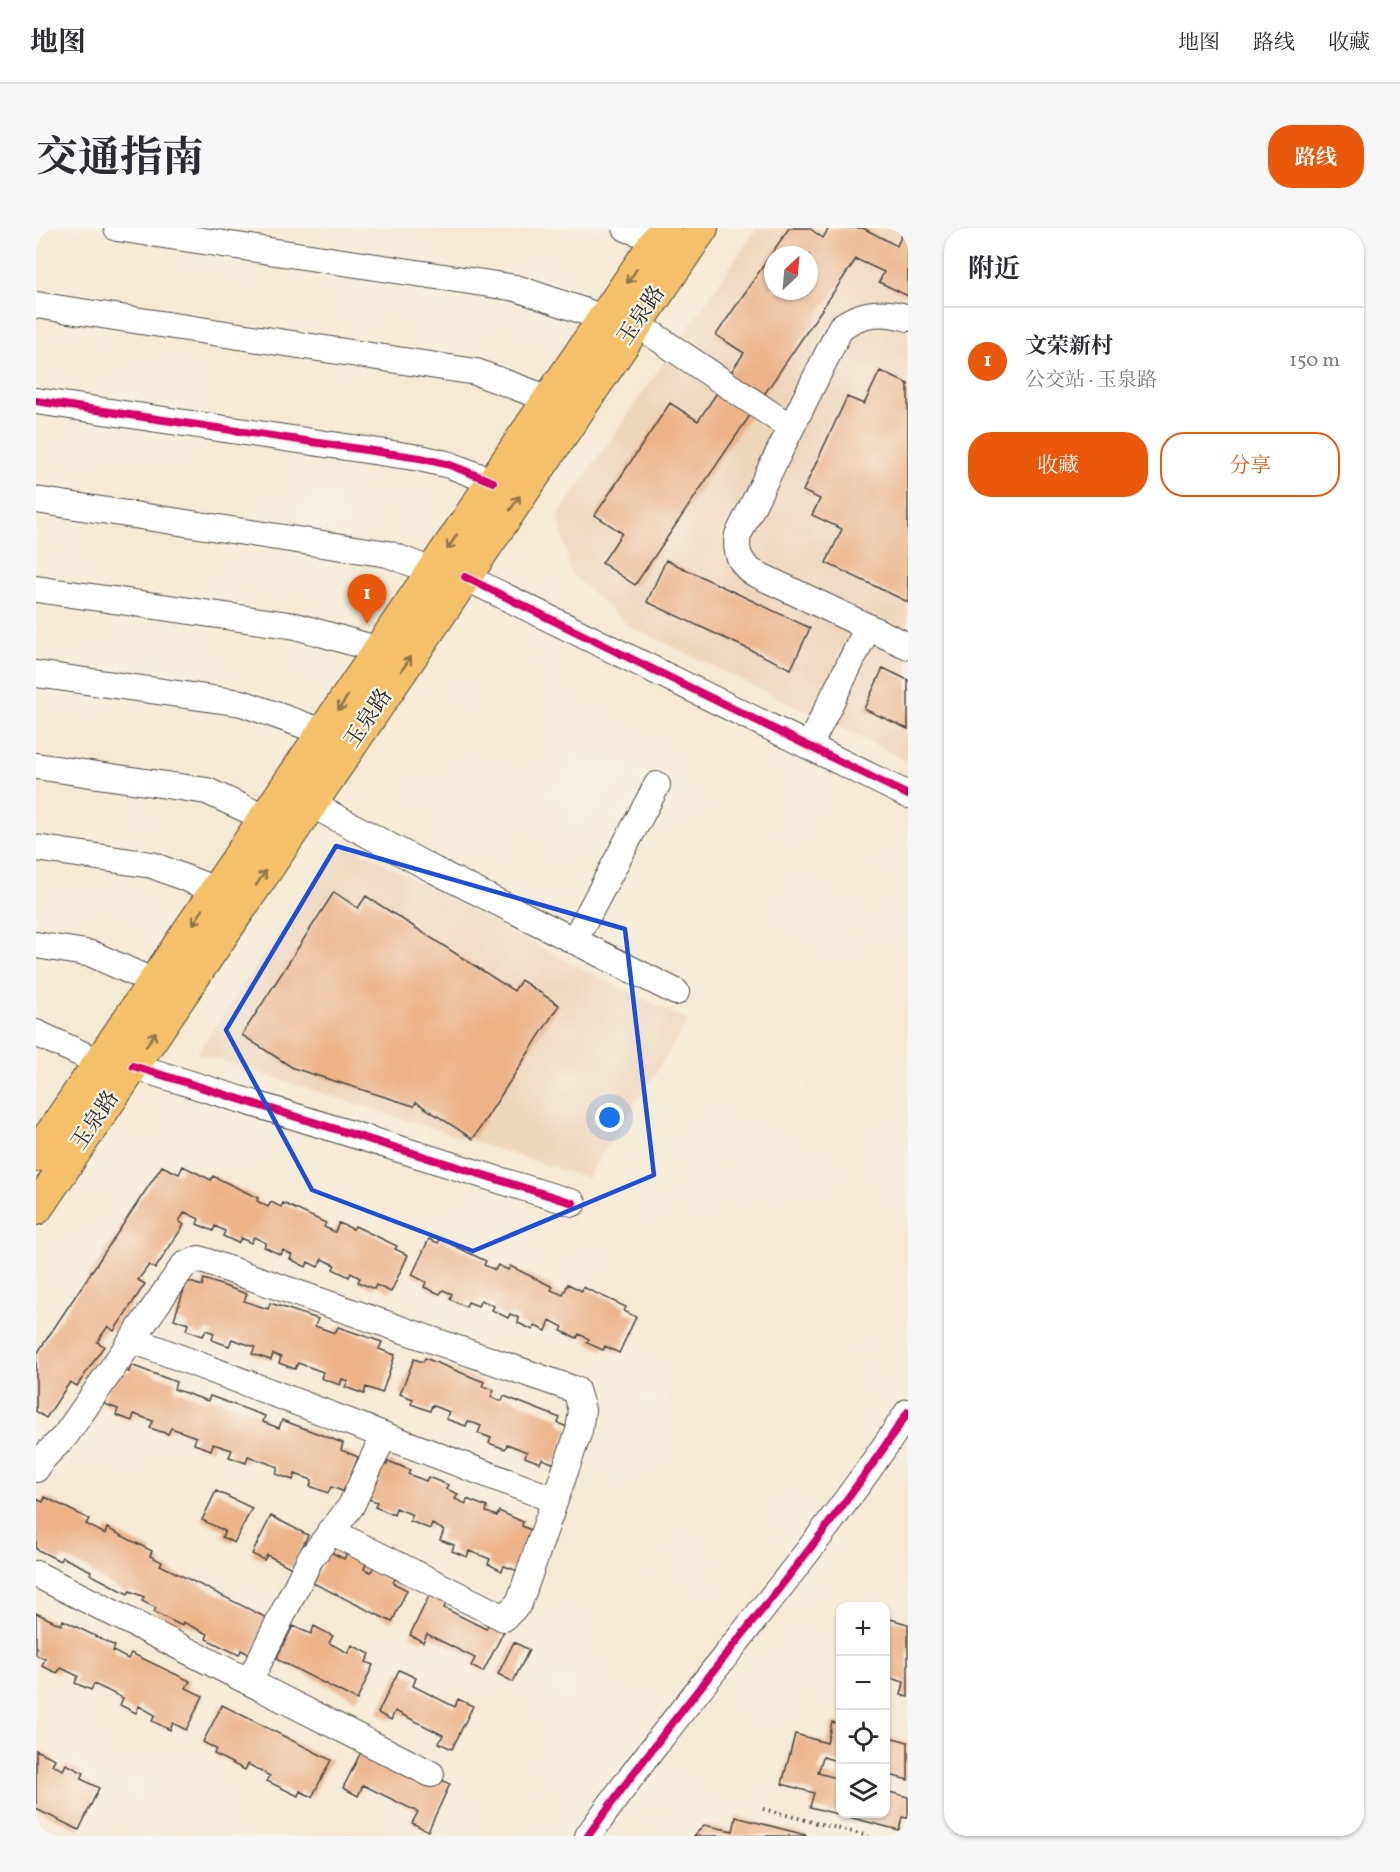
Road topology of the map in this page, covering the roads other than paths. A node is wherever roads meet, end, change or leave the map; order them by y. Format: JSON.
{"nodes":[{"id":1,"x":117,"y":228,"type":"edge"},
{"id":2,"x":626,"y":228,"type":"edge"},
{"id":3,"x":702,"y":228,"type":"edge"},
{"id":4,"x":661,"y":234,"type":"edge"},
{"id":5,"x":36,"y":305,"type":"edge"},
{"id":6,"x":604,"y":318,"type":"junction"},
{"id":7,"x":908,"y":318,"type":"edge"},
{"id":8,"x":637,"y":324,"type":"junction"},
{"id":9,"x":549,"y":399,"type":"junction"},
{"id":10,"x":36,"y":401,"type":"edge"},
{"id":11,"x":790,"y":427,"type":"junction"},
{"id":12,"x":493,"y":482,"type":"junction"},
{"id":13,"x":36,"y":500,"type":"edge"},
{"id":14,"x":432,"y":571,"type":"junction"},
{"id":15,"x":465,"y":577,"type":"junction"},
{"id":16,"x":36,"y":589,"type":"edge"},
{"id":17,"x":868,"y":627,"type":"junction"},
{"id":18,"x":908,"y":646,"type":"edge"},
{"id":19,"x":379,"y":650,"type":"junction"},
{"id":20,"x":36,"y":674,"type":"edge"},
{"id":21,"x":323,"y":732,"type":"junction"},
{"id":22,"x":809,"y":746,"type":"junction"},
{"id":23,"x":36,"y":766,"type":"edge"},
{"id":24,"x":657,"y":785,"type":"dead end"},
{"id":25,"x":908,"y":795,"type":"edge"},
{"id":26,"x":311,"y":804,"type":"junction"},
{"id":27,"x":265,"y":818,"type":"junction"},
{"id":28,"x":36,"y":848,"type":"edge"},
{"id":29,"x":216,"y":890,"type":"junction"},
{"id":30,"x":574,"y":941,"type":"junction"},
{"id":31,"x":36,"y":945,"type":"edge"},
{"id":32,"x":154,"y":982,"type":"junction"},
{"id":33,"x":676,"y":992,"type":"dead end"},
{"id":34,"x":36,"y":1033,"type":"edge"},
{"id":35,"x":99,"y":1062,"type":"junction"},
{"id":36,"x":133,"y":1066,"type":"junction"},
{"id":37,"x":36,"y":1156,"type":"edge"},
{"id":38,"x":573,"y":1203,"type":"dead end"},
{"id":39,"x":36,"y":1209,"type":"edge"},
{"id":40,"x":133,"y":1340,"type":"junction"},
{"id":41,"x":908,"y":1412,"type":"edge"},
{"id":42,"x":384,"y":1435,"type":"junction"},
{"id":43,"x":39,"y":1460,"type":"edge"},
{"id":44,"x":555,"y":1500,"type":"junction"},
{"id":45,"x":330,"y":1531,"type":"junction"},
{"id":46,"x":36,"y":1575,"type":"edge"},
{"id":47,"x":249,"y":1682,"type":"junction"},
{"id":48,"x":431,"y":1774,"type":"dead end"},
{"id":49,"x":588,"y":1836,"type":"edge"}],
"edges":[{"from":1,"to":6,"type":"street"},
{"from":2,"to":4,"type":"street"},
{"from":3,"to":8,"type":"main road","name":"玉泉路"},
{"from":4,"to":6,"type":"main road","name":"玉泉路","one_way":true},
{"from":5,"to":9,"type":"street"},
{"from":6,"to":9,"type":"main road","name":"玉泉路"},
{"from":7,"to":11,"type":"street"},
{"from":8,"to":11,"type":"street"},
{"from":15,"to":8,"type":"main road","name":"玉泉路","one_way":true},
{"from":9,"to":12,"type":"main road","name":"玉泉路"},
{"from":10,"to":12,"type":"street"},
{"from":11,"to":17,"type":"street"},
{"from":12,"to":14,"type":"main road","name":"玉泉路","one_way":true},
{"from":13,"to":14,"type":"street"},
{"from":14,"to":19,"type":"main road","name":"玉泉路"},
{"from":15,"to":22,"type":"street"},
{"from":26,"to":15,"type":"main road","name":"玉泉路","one_way":true},
{"from":16,"to":19,"type":"street"},
{"from":17,"to":18,"type":"street"},
{"from":17,"to":22,"type":"street"},
{"from":19,"to":21,"type":"main road","name":"玉泉路","one_way":true},
{"from":20,"to":21,"type":"street"},
{"from":21,"to":27,"type":"main road","name":"玉泉路"},
{"from":22,"to":25,"type":"street"},
{"from":23,"to":27,"type":"street"},
{"from":24,"to":30,"type":"street"},
{"from":26,"to":30,"type":"street"},
{"from":36,"to":26,"type":"main road","name":"玉泉路","one_way":true},
{"from":27,"to":29,"type":"main road","name":"玉泉路"},
{"from":28,"to":29,"type":"street"},
{"from":29,"to":32,"type":"main road","name":"玉泉路","one_way":true},
{"from":30,"to":33,"type":"street"},
{"from":31,"to":32,"type":"street"},
{"from":32,"to":35,"type":"main road","name":"玉泉路"},
{"from":34,"to":35,"type":"street"},
{"from":35,"to":37,"type":"main road","name":"玉泉路"},
{"from":36,"to":38,"type":"street"},
{"from":36,"to":39,"type":"main road","name":"玉泉路"},
{"from":40,"to":42,"type":"street"},
{"from":40,"to":43,"type":"street"},
{"from":40,"to":44,"type":"street"},
{"from":41,"to":49,"type":"street"},
{"from":42,"to":44,"type":"street"},
{"from":42,"to":45,"type":"street"},
{"from":44,"to":45,"type":"street"},
{"from":45,"to":47,"type":"street"},
{"from":46,"to":47,"type":"street"},
{"from":47,"to":48,"type":"street"}]}
